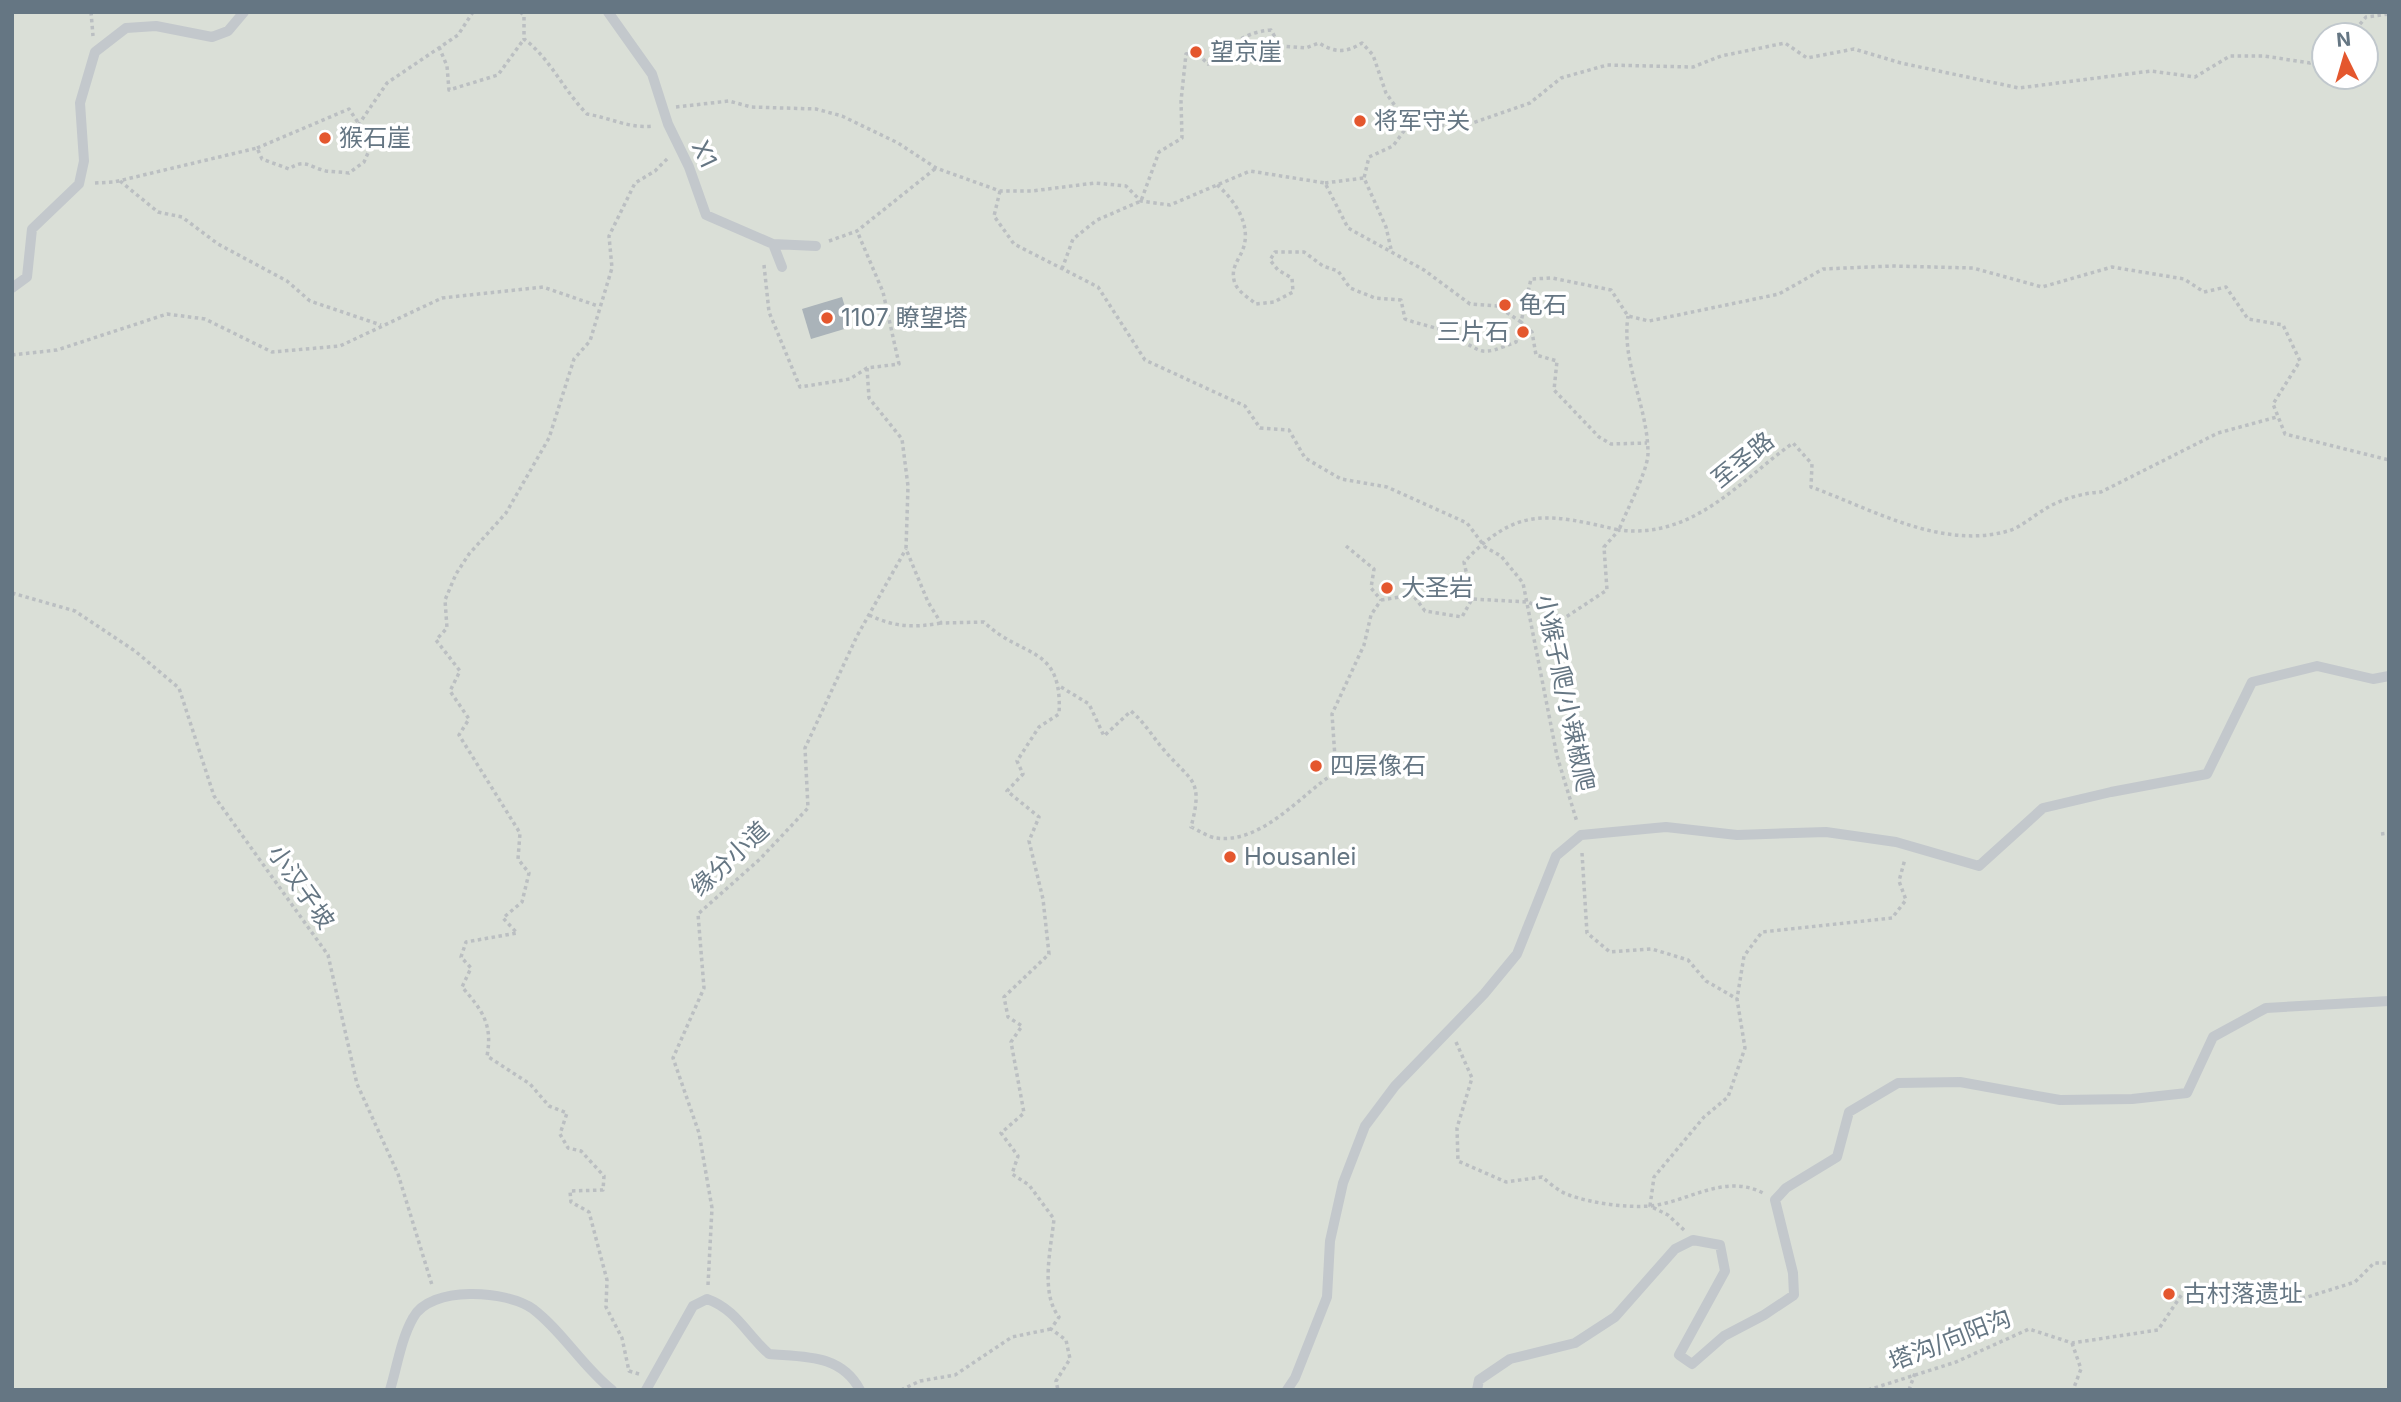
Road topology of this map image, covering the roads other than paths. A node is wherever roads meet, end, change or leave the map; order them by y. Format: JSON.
{"nodes":[{"id":1,"x":244,"y":12,"type":"edge"},
{"id":2,"x":608,"y":12,"type":"edge"},
{"id":3,"x":773,"y":243,"type":"junction"},
{"id":4,"x":816,"y":246,"type":"road end"},
{"id":5,"x":782,"y":267,"type":"dead end"},
{"id":6,"x":12,"y":288,"type":"edge"},
{"id":7,"x":2389,"y":676,"type":"edge"},
{"id":8,"x":2389,"y":1001,"type":"edge"},
{"id":9,"x":390,"y":1390,"type":"edge"},
{"id":10,"x":612,"y":1390,"type":"edge"},
{"id":11,"x":646,"y":1390,"type":"edge"},
{"id":12,"x":860,"y":1390,"type":"edge"},
{"id":13,"x":1287,"y":1390,"type":"edge"},
{"id":14,"x":1477,"y":1390,"type":"edge"}],
"edges":[{"from":1,"to":6,"type":"lane"},
{"from":2,"to":3,"type":"lane","name":"X1"},
{"from":3,"to":4,"type":"lane","name":"X1"},
{"from":3,"to":5,"type":"lane"},
{"from":7,"to":13,"type":"lane"},
{"from":8,"to":14,"type":"lane"},
{"from":9,"to":10,"type":"lane"},
{"from":11,"to":12,"type":"lane"}]}
